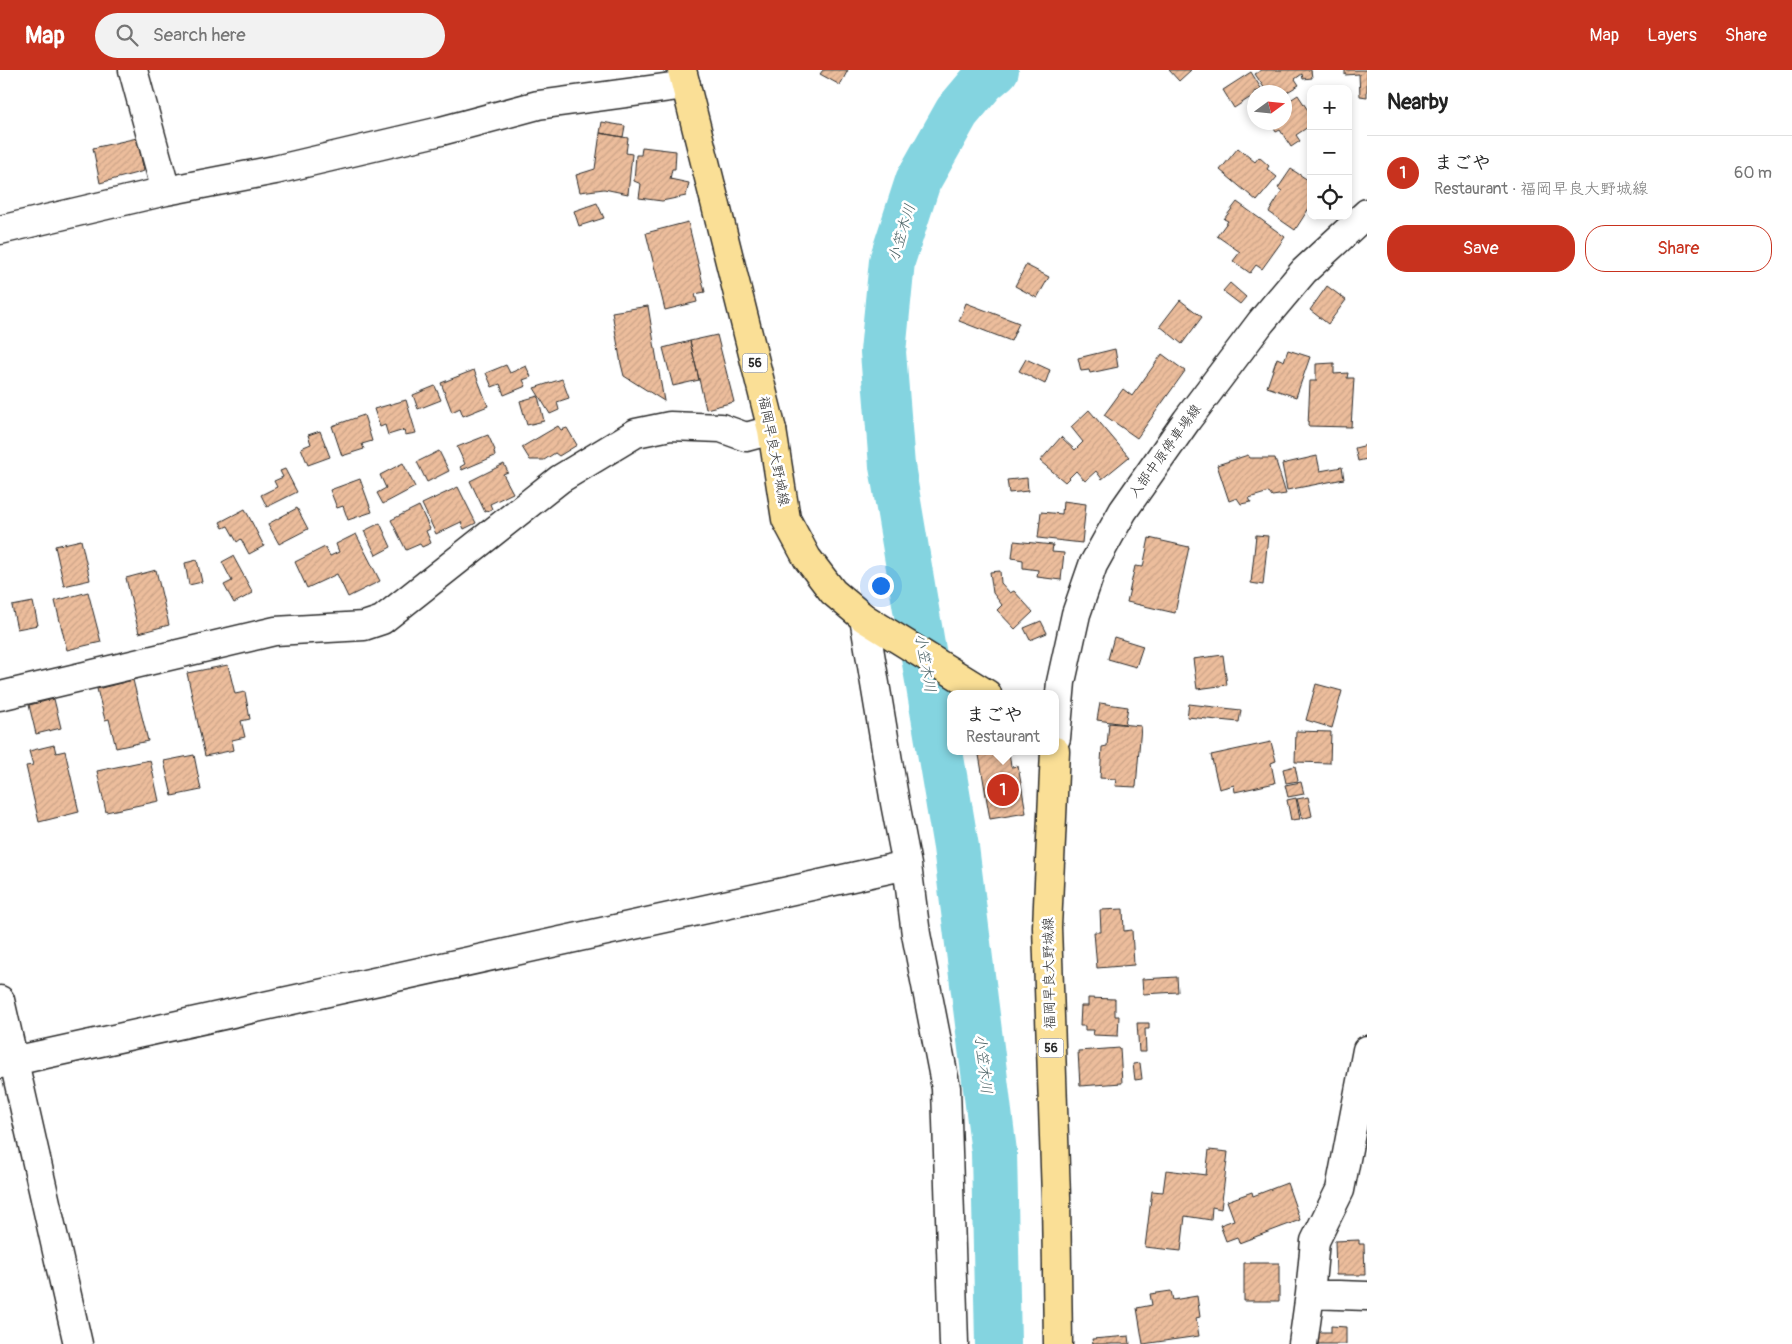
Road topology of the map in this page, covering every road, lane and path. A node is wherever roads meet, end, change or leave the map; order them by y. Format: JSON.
{"nodes":[{"id":1,"x":133,"y":70,"type":"edge"},
{"id":2,"x":684,"y":78,"type":"edge"},
{"id":3,"x":166,"y":191,"type":"junction"},
{"id":4,"x":1367,"y":213,"type":"edge"},
{"id":5,"x":0,"y":230,"type":"edge"},
{"id":6,"x":772,"y":430,"type":"junction"},
{"id":7,"x":871,"y":621,"type":"junction"},
{"id":8,"x":979,"y":688,"type":"edge"},
{"id":9,"x":0,"y":696,"type":"edge"},
{"id":10,"x":1059,"y":704,"type":"edge"},
{"id":11,"x":1055,"y":755,"type":"edge"},
{"id":12,"x":907,"y":865,"type":"junction"},
{"id":13,"x":0,"y":1000,"type":"edge"},
{"id":14,"x":1367,"y":1050,"type":"edge"},
{"id":15,"x":7,"y":1062,"type":"edge"},
{"id":16,"x":1310,"y":1294,"type":"junction"},
{"id":17,"x":1367,"y":1296,"type":"edge"},
{"id":18,"x":78,"y":1344,"type":"edge"},
{"id":19,"x":954,"y":1344,"type":"edge"},
{"id":20,"x":1058,"y":1344,"type":"edge"},
{"id":21,"x":1303,"y":1344,"type":"edge"}],
"edges":[{"from":1,"to":3,"type":"street"},
{"from":2,"to":3,"type":"street"},
{"from":2,"to":6,"type":"main road","name":"福岡早良大野城線","number":"56"},
{"from":3,"to":5,"type":"street"},
{"from":4,"to":10,"type":"street","name":"入部中原停車場線"},
{"from":6,"to":7,"type":"main road","name":"福岡早良大野城線","number":"56"},
{"from":6,"to":9,"type":"street"},
{"from":7,"to":8,"type":"main road","number":"56"},
{"from":7,"to":12,"type":"street"},
{"from":11,"to":20,"type":"main road","name":"福岡早良大野城線","number":"56"},
{"from":12,"to":15,"type":"street"},
{"from":12,"to":19,"type":"street"},
{"from":13,"to":15,"type":"street"},
{"from":14,"to":16,"type":"street"},
{"from":15,"to":18,"type":"street"},
{"from":16,"to":17,"type":"street"},
{"from":16,"to":21,"type":"street"}]}
